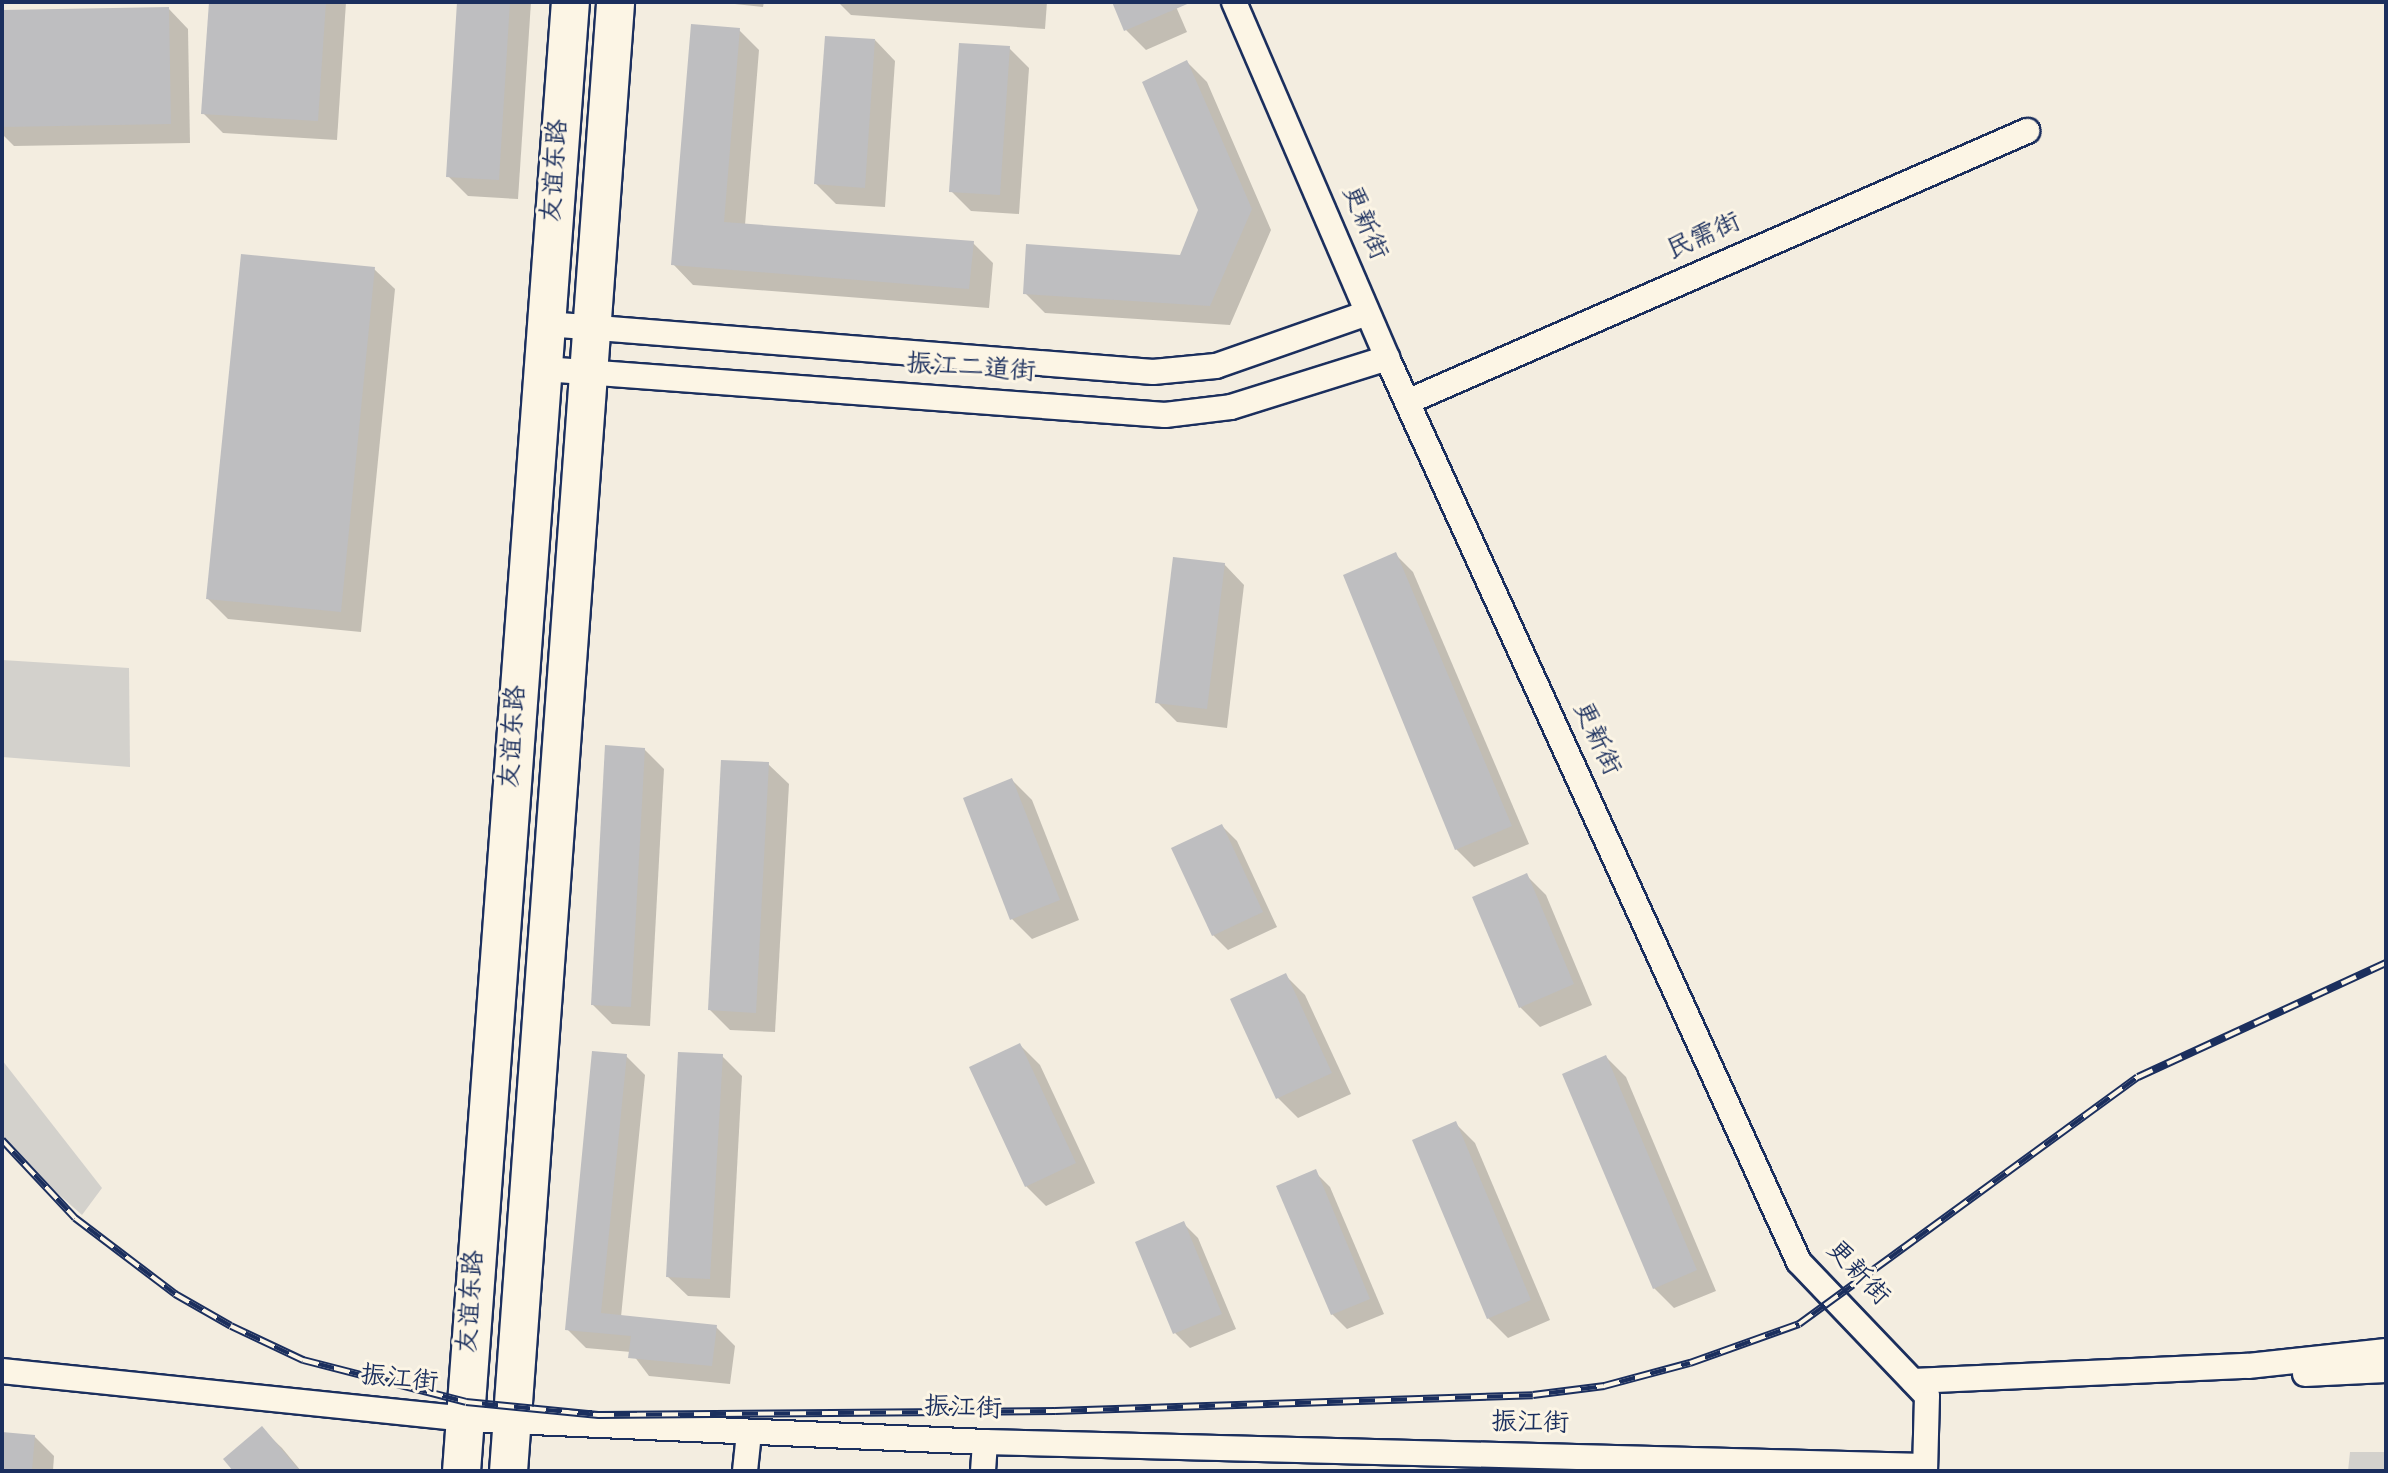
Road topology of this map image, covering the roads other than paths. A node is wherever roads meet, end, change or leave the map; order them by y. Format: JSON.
{"nodes":[{"id":1,"x":570,"y":2,"type":"edge"},
{"id":2,"x":615,"y":2,"type":"edge"},
{"id":3,"x":1234,"y":2,"type":"edge"},
{"id":4,"x":2027,"y":131,"type":"dead end"},
{"id":5,"x":1367,"y":313,"type":"junction"},
{"id":6,"x":547,"y":324,"type":"junction"},
{"id":7,"x":591,"y":327,"type":"junction"},
{"id":8,"x":1387,"y":358,"type":"junction"},
{"id":9,"x":544,"y":369,"type":"junction"},
{"id":10,"x":588,"y":373,"type":"junction"},
{"id":11,"x":1407,"y":402,"type":"junction"},
{"id":12,"x":2386,"y":1351,"type":"edge"},
{"id":13,"x":2386,"y":1370,"type":"edge"},
{"id":14,"x":2,"y":1371,"type":"edge"},
{"id":15,"x":1920,"y":1388,"type":"junction"},
{"id":16,"x":465,"y":1419,"type":"junction"},
{"id":17,"x":512,"y":1421,"type":"junction"},
{"id":18,"x":749,"y":1432,"type":"junction"},
{"id":19,"x":985,"y":1442,"type":"junction"},
{"id":20,"x":1925,"y":1468,"type":"edge"},
{"id":21,"x":461,"y":1471,"type":"edge"},
{"id":22,"x":508,"y":1471,"type":"edge"},
{"id":23,"x":745,"y":1471,"type":"edge"},
{"id":24,"x":983,"y":1471,"type":"edge"}],
"edges":[{"from":1,"to":6,"type":"highway","name":"友谊东路"},
{"from":2,"to":7,"type":"highway","name":"友谊东路"},
{"from":3,"to":5,"type":"street","name":"更新街"},
{"from":4,"to":11,"type":"street","name":"民需街"},
{"from":5,"to":7,"type":"street","name":"振江二道街"},
{"from":5,"to":8,"type":"street","name":"更新街"},
{"from":6,"to":7,"type":"street","name":"振江二道街"},
{"from":6,"to":9,"type":"highway","name":"友谊东路"},
{"from":7,"to":10,"type":"highway","name":"友谊东路"},
{"from":8,"to":10,"type":"street","name":"振江二道街"},
{"from":8,"to":11,"type":"street","name":"更新街"},
{"from":9,"to":10,"type":"street","name":"振江二道街"},
{"from":9,"to":16,"type":"highway","name":"友谊东路"},
{"from":10,"to":17,"type":"highway","name":"友谊东路"},
{"from":11,"to":15,"type":"street","name":"更新街"},
{"from":12,"to":15,"type":"street"},
{"from":13,"to":15,"type":"street"},
{"from":14,"to":16,"type":"street","name":"振江街"},
{"from":15,"to":20,"type":"street"},
{"from":16,"to":17,"type":"street","name":"振江街"},
{"from":16,"to":21,"type":"highway","name":"友谊东路"},
{"from":17,"to":18,"type":"street","name":"振江街"},
{"from":17,"to":22,"type":"highway","name":"友谊东路"},
{"from":18,"to":19,"type":"street","name":"振江街"},
{"from":18,"to":23,"type":"street"},
{"from":19,"to":20,"type":"street","name":"振江街"},
{"from":19,"to":24,"type":"street"}]}
